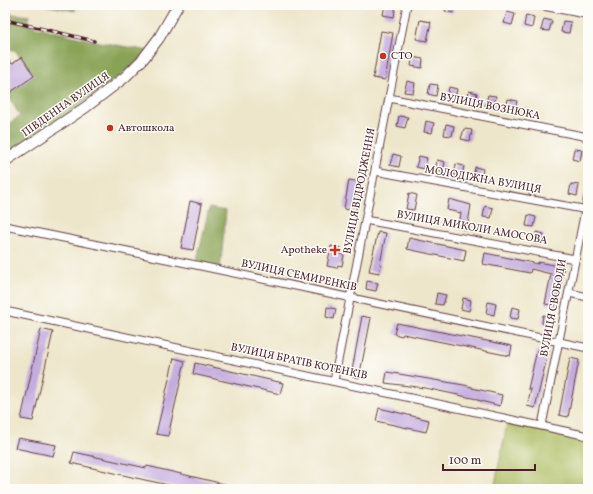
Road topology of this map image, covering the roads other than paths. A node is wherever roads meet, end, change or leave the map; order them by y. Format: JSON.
{"nodes":[{"id":1,"x":178,"y":5,"type":"edge"},
{"id":2,"x":407,"y":5,"type":"edge"},
{"id":3,"x":546,"y":5,"type":"edge"},
{"id":4,"x":588,"y":13,"type":"edge"},
{"id":5,"x":389,"y":98,"type":"junction"},
{"id":6,"x":588,"y":137,"type":"edge"},
{"id":7,"x":5,"y":161,"type":"edge"},
{"id":8,"x":375,"y":171,"type":"junction"},
{"id":9,"x":588,"y":196,"type":"edge"},
{"id":10,"x":587,"y":210,"type":"edge"},
{"id":11,"x":365,"y":220,"type":"junction"},
{"id":12,"x":5,"y":226,"type":"edge"},
{"id":13,"x":576,"y":259,"type":"junction"},
{"id":14,"x":569,"y":293,"type":"junction"},
{"id":15,"x":588,"y":297,"type":"edge"},
{"id":16,"x":350,"y":298,"type":"junction"},
{"id":17,"x":5,"y":311,"type":"edge"},
{"id":18,"x":559,"y":342,"type":"junction"},
{"id":19,"x":588,"y":348,"type":"edge"},
{"id":20,"x":334,"y":381,"type":"junction"},
{"id":21,"x":542,"y":425,"type":"junction"},
{"id":22,"x":588,"y":436,"type":"edge"}],
"edges":[{"from":1,"to":7,"type":"main road","name":"ПІВДЕННА ВУЛИЦЯ"},
{"from":2,"to":5,"type":"street","name":"ВУЛИЦЯ ВІДРОДЖЕННЯ"},
{"from":3,"to":4,"type":"main road"},
{"from":5,"to":6,"type":"street","name":"ВУЛИЦЯ ВОЗНЮКА"},
{"from":5,"to":8,"type":"street","name":"ВУЛИЦЯ ВІДРОДЖЕННЯ"},
{"from":8,"to":10,"type":"street","name":"МОЛОДІЖНА ВУЛИЦЯ"},
{"from":8,"to":11,"type":"street","name":"ВУЛИЦЯ ВІДРОДЖЕННЯ"},
{"from":9,"to":10,"type":"street","name":"ВУЛИЦЯ СВОБОДИ"},
{"from":10,"to":13,"type":"street","name":"ВУЛИЦЯ СВОБОДИ"},
{"from":11,"to":13,"type":"street","name":"ВУЛИЦЯ МИКОЛИ АМОСОВА"},
{"from":11,"to":16,"type":"street","name":"ВУЛИЦЯ ВІДРОДЖЕННЯ"},
{"from":12,"to":16,"type":"street","name":"ВУЛИЦЯ СЕМИРЕНКІВ"},
{"from":13,"to":14,"type":"street","name":"ВУЛИЦЯ СВОБОДИ"},
{"from":14,"to":15,"type":"street"},
{"from":14,"to":18,"type":"street","name":"ВУЛИЦЯ СВОБОДИ"},
{"from":16,"to":18,"type":"street","name":"ВУЛИЦЯ СЕМИРЕНКІВ"},
{"from":16,"to":20,"type":"street","name":"ВУЛИЦЯ ВІДРОДЖЕННЯ"},
{"from":17,"to":20,"type":"street","name":"ВУЛИЦЯ БРАТІВ КОТЕНКІВ"},
{"from":18,"to":19,"type":"street","name":"ВУЛИЦЯ СЕМИРЕНКІВ"},
{"from":18,"to":21,"type":"street","name":"ВУЛИЦЯ СВОБОДИ"},
{"from":20,"to":21,"type":"street","name":"ВУЛИЦЯ БРАТІВ КОТЕНКІВ"},
{"from":21,"to":22,"type":"street","name":"ВУЛИЦЯ БРАТІВ КОТЕНКІВ"}]}
